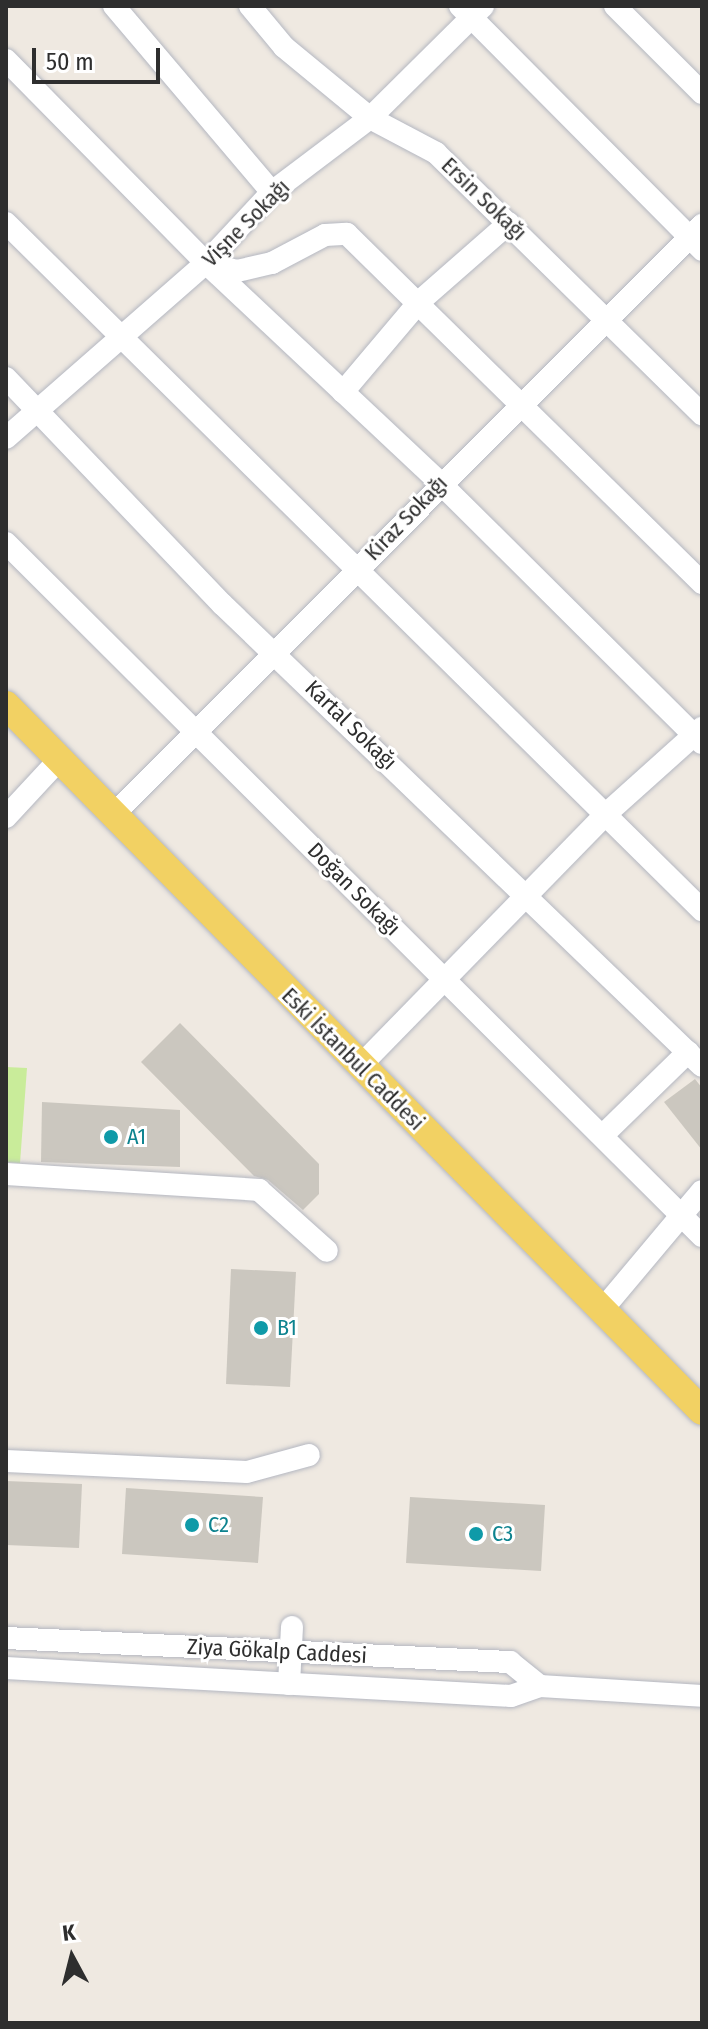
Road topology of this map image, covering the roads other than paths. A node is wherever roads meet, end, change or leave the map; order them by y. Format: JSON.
{"nodes":[{"id":1,"x":114,"y":6,"type":"edge"},
{"id":2,"x":250,"y":6,"type":"edge"},
{"id":3,"x":615,"y":6,"type":"edge"},
{"id":4,"x":471,"y":9,"type":"edge"},
{"id":5,"x":6,"y":60,"type":"edge"},
{"id":6,"x":702,"y":93,"type":"edge"},
{"id":7,"x":370,"y":118,"type":"junction"},
{"id":8,"x":272,"y":192,"type":"junction"},
{"id":9,"x":6,"y":223,"type":"edge"},
{"id":10,"x":509,"y":223,"type":"junction"},
{"id":11,"x":698,"y":238,"type":"edge"},
{"id":12,"x":206,"y":263,"type":"junction"},
{"id":13,"x":420,"y":301,"type":"junction"},
{"id":14,"x":606,"y":316,"type":"junction"},
{"id":15,"x":125,"y":335,"type":"junction"},
{"id":16,"x":6,"y":378,"type":"edge"},
{"id":17,"x":343,"y":392,"type":"junction"},
{"id":18,"x":519,"y":403,"type":"junction"},
{"id":19,"x":39,"y":410,"type":"junction"},
{"id":20,"x":702,"y":414,"type":"edge"},
{"id":21,"x":6,"y":438,"type":"edge"},
{"id":22,"x":440,"y":483,"type":"junction"},
{"id":23,"x":6,"y":543,"type":"edge"},
{"id":24,"x":358,"y":567,"type":"junction"},
{"id":25,"x":702,"y":583,"type":"edge"},
{"id":26,"x":275,"y":651,"type":"junction"},
{"id":27,"x":6,"y":705,"type":"edge"},
{"id":28,"x":195,"y":732,"type":"junction"},
{"id":29,"x":699,"y":735,"type":"edge"},
{"id":30,"x":59,"y":760,"type":"junction"},
{"id":31,"x":606,"y":814,"type":"junction"},
{"id":32,"x":113,"y":815,"type":"junction"},
{"id":33,"x":6,"y":817,"type":"edge"},
{"id":34,"x":529,"y":899,"type":"junction"},
{"id":35,"x":702,"y":910,"type":"edge"},
{"id":36,"x":448,"y":982,"type":"junction"},
{"id":37,"x":695,"y":1059,"type":"edge"},
{"id":38,"x":360,"y":1066,"type":"junction"},
{"id":39,"x":603,"y":1135,"type":"junction"},
{"id":40,"x":6,"y":1174,"type":"edge"},
{"id":41,"x":702,"y":1191,"type":"edge"},
{"id":42,"x":681,"y":1214,"type":"junction"},
{"id":43,"x":702,"y":1236,"type":"edge"},
{"id":44,"x":327,"y":1251,"type":"dead end"},
{"id":45,"x":602,"y":1310,"type":"junction"},
{"id":46,"x":702,"y":1411,"type":"edge"},
{"id":47,"x":309,"y":1455,"type":"dead end"},
{"id":48,"x":6,"y":1461,"type":"edge"},
{"id":49,"x":292,"y":1627,"type":"dead end"},
{"id":50,"x":6,"y":1638,"type":"edge"},
{"id":51,"x":290,"y":1652,"type":"junction"},
{"id":52,"x":6,"y":1668,"type":"edge"},
{"id":53,"x":289,"y":1684,"type":"junction"},
{"id":54,"x":540,"y":1686,"type":"junction"},
{"id":55,"x":702,"y":1696,"type":"edge"}],
"edges":[{"from":1,"to":8,"type":"street"},
{"from":2,"to":7,"type":"street","name":"Ersin Sokağı"},
{"from":3,"to":6,"type":"street"},
{"from":4,"to":7,"type":"street","name":"Vişne Sokağı"},
{"from":4,"to":11,"type":"street"},
{"from":5,"to":12,"type":"street"},
{"from":7,"to":8,"type":"street","name":"Vişne Sokağı"},
{"from":7,"to":10,"type":"street","name":"Ersin Sokağı"},
{"from":8,"to":12,"type":"street","name":"Vişne Sokağı"},
{"from":9,"to":15,"type":"street"},
{"from":10,"to":13,"type":"street"},
{"from":10,"to":14,"type":"street","name":"Ersin Sokağı"},
{"from":11,"to":14,"type":"street","name":"Kiraz Sokağı"},
{"from":12,"to":13,"type":"street"},
{"from":12,"to":15,"type":"street","name":"Vişne Sokağı"},
{"from":12,"to":17,"type":"street"},
{"from":13,"to":17,"type":"street"},
{"from":13,"to":18,"type":"street"},
{"from":14,"to":18,"type":"street","name":"Kiraz Sokağı"},
{"from":14,"to":20,"type":"street","name":"Ersin Sokağı"},
{"from":15,"to":19,"type":"street","name":"Vişne Sokağı"},
{"from":15,"to":24,"type":"street"},
{"from":16,"to":19,"type":"street","name":"Kartal Sokağı"},
{"from":17,"to":22,"type":"street"},
{"from":18,"to":22,"type":"street","name":"Kiraz Sokağı"},
{"from":18,"to":25,"type":"street"},
{"from":19,"to":21,"type":"street","name":"Vişne Sokağı"},
{"from":19,"to":26,"type":"street","name":"Kartal Sokağı"},
{"from":22,"to":24,"type":"street","name":"Kiraz Sokağı"},
{"from":22,"to":29,"type":"street"},
{"from":23,"to":28,"type":"street","name":"Doğan Sokağı"},
{"from":24,"to":26,"type":"street","name":"Kiraz Sokağı"},
{"from":24,"to":31,"type":"street"},
{"from":26,"to":28,"type":"street","name":"Kiraz Sokağı"},
{"from":26,"to":34,"type":"street","name":"Kartal Sokağı"},
{"from":27,"to":30,"type":"main road","name":"Eski İstanbul Caddesi"},
{"from":28,"to":32,"type":"street","name":"Kiraz Sokağı"},
{"from":28,"to":36,"type":"street","name":"Doğan Sokağı"},
{"from":29,"to":31,"type":"street"},
{"from":30,"to":32,"type":"main road","name":"Eski İstanbul Caddesi"},
{"from":30,"to":33,"type":"street"},
{"from":31,"to":34,"type":"street"},
{"from":31,"to":35,"type":"street"},
{"from":32,"to":38,"type":"main road","name":"Eski İstanbul Caddesi"},
{"from":34,"to":36,"type":"street"},
{"from":34,"to":37,"type":"street","name":"Kartal Sokağı"},
{"from":36,"to":38,"type":"street"},
{"from":36,"to":39,"type":"street","name":"Doğan Sokağı"},
{"from":37,"to":39,"type":"street"},
{"from":38,"to":45,"type":"main road","name":"Eski İstanbul Caddesi"},
{"from":39,"to":42,"type":"street","name":"Doğan Sokağı"},
{"from":40,"to":44,"type":"street"},
{"from":41,"to":42,"type":"street"},
{"from":42,"to":43,"type":"street","name":"Doğan Sokağı"},
{"from":42,"to":45,"type":"street"},
{"from":45,"to":46,"type":"main road","name":"Eski İstanbul Caddesi"},
{"from":47,"to":48,"type":"street"},
{"from":49,"to":51,"type":"street"},
{"from":50,"to":51,"type":"street","name":"Ziya Gökalp Caddesi"},
{"from":51,"to":53,"type":"street"},
{"from":51,"to":54,"type":"street","name":"Ziya Gökalp Caddesi"},
{"from":52,"to":53,"type":"street","name":"Ziya Gökalp Caddesi"},
{"from":53,"to":54,"type":"street","name":"Ziya Gökalp Caddesi"},
{"from":54,"to":55,"type":"street","name":"Ziya Gökalp Caddesi"}]}
